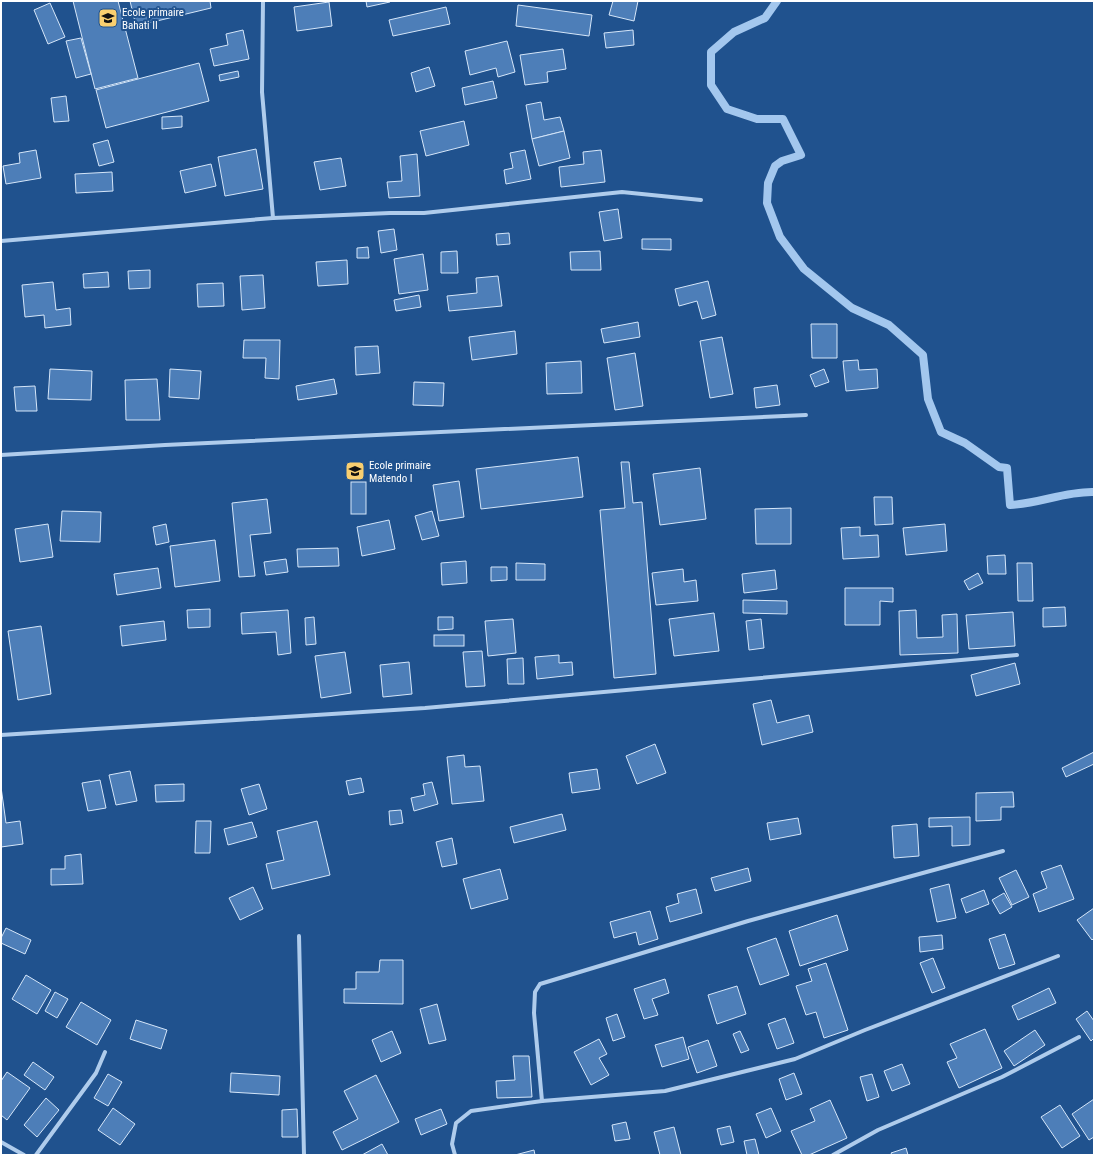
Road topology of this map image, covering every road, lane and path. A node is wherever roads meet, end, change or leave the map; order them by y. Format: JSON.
{"nodes":[{"id":1,"x":263,"y":1,"type":"edge"},
{"id":2,"x":701,"y":200,"type":"dead end"},
{"id":3,"x":273,"y":218,"type":"junction"},
{"id":4,"x":1,"y":241,"type":"edge"},
{"id":5,"x":806,"y":415,"type":"dead end"},
{"id":6,"x":1,"y":455,"type":"edge"},
{"id":7,"x":1017,"y":655,"type":"dead end"},
{"id":8,"x":1,"y":735,"type":"edge"},
{"id":9,"x":1003,"y":851,"type":"dead end"},
{"id":10,"x":299,"y":936,"type":"dead end"},
{"id":11,"x":1058,"y":956,"type":"dead end"},
{"id":12,"x":1079,"y":1037,"type":"dead end"},
{"id":13,"x":104,"y":1052,"type":"dead end"},
{"id":14,"x":542,"y":1101,"type":"junction"},
{"id":15,"x":1,"y":1142,"type":"edge"},
{"id":16,"x":24,"y":1155,"type":"edge"},
{"id":17,"x":36,"y":1155,"type":"edge"},
{"id":18,"x":304,"y":1155,"type":"edge"},
{"id":19,"x":455,"y":1155,"type":"edge"},
{"id":20,"x":833,"y":1155,"type":"edge"}],
"edges":[{"from":1,"to":3,"type":"street"},
{"from":2,"to":3,"type":"street"},
{"from":3,"to":4,"type":"street"},
{"from":5,"to":6,"type":"street"},
{"from":7,"to":8,"type":"street"},
{"from":9,"to":14,"type":"street"},
{"from":10,"to":18,"type":"street"},
{"from":11,"to":14,"type":"street"},
{"from":12,"to":20,"type":"street"},
{"from":13,"to":17,"type":"street"},
{"from":14,"to":19,"type":"street"},
{"from":15,"to":16,"type":"street"}]}
